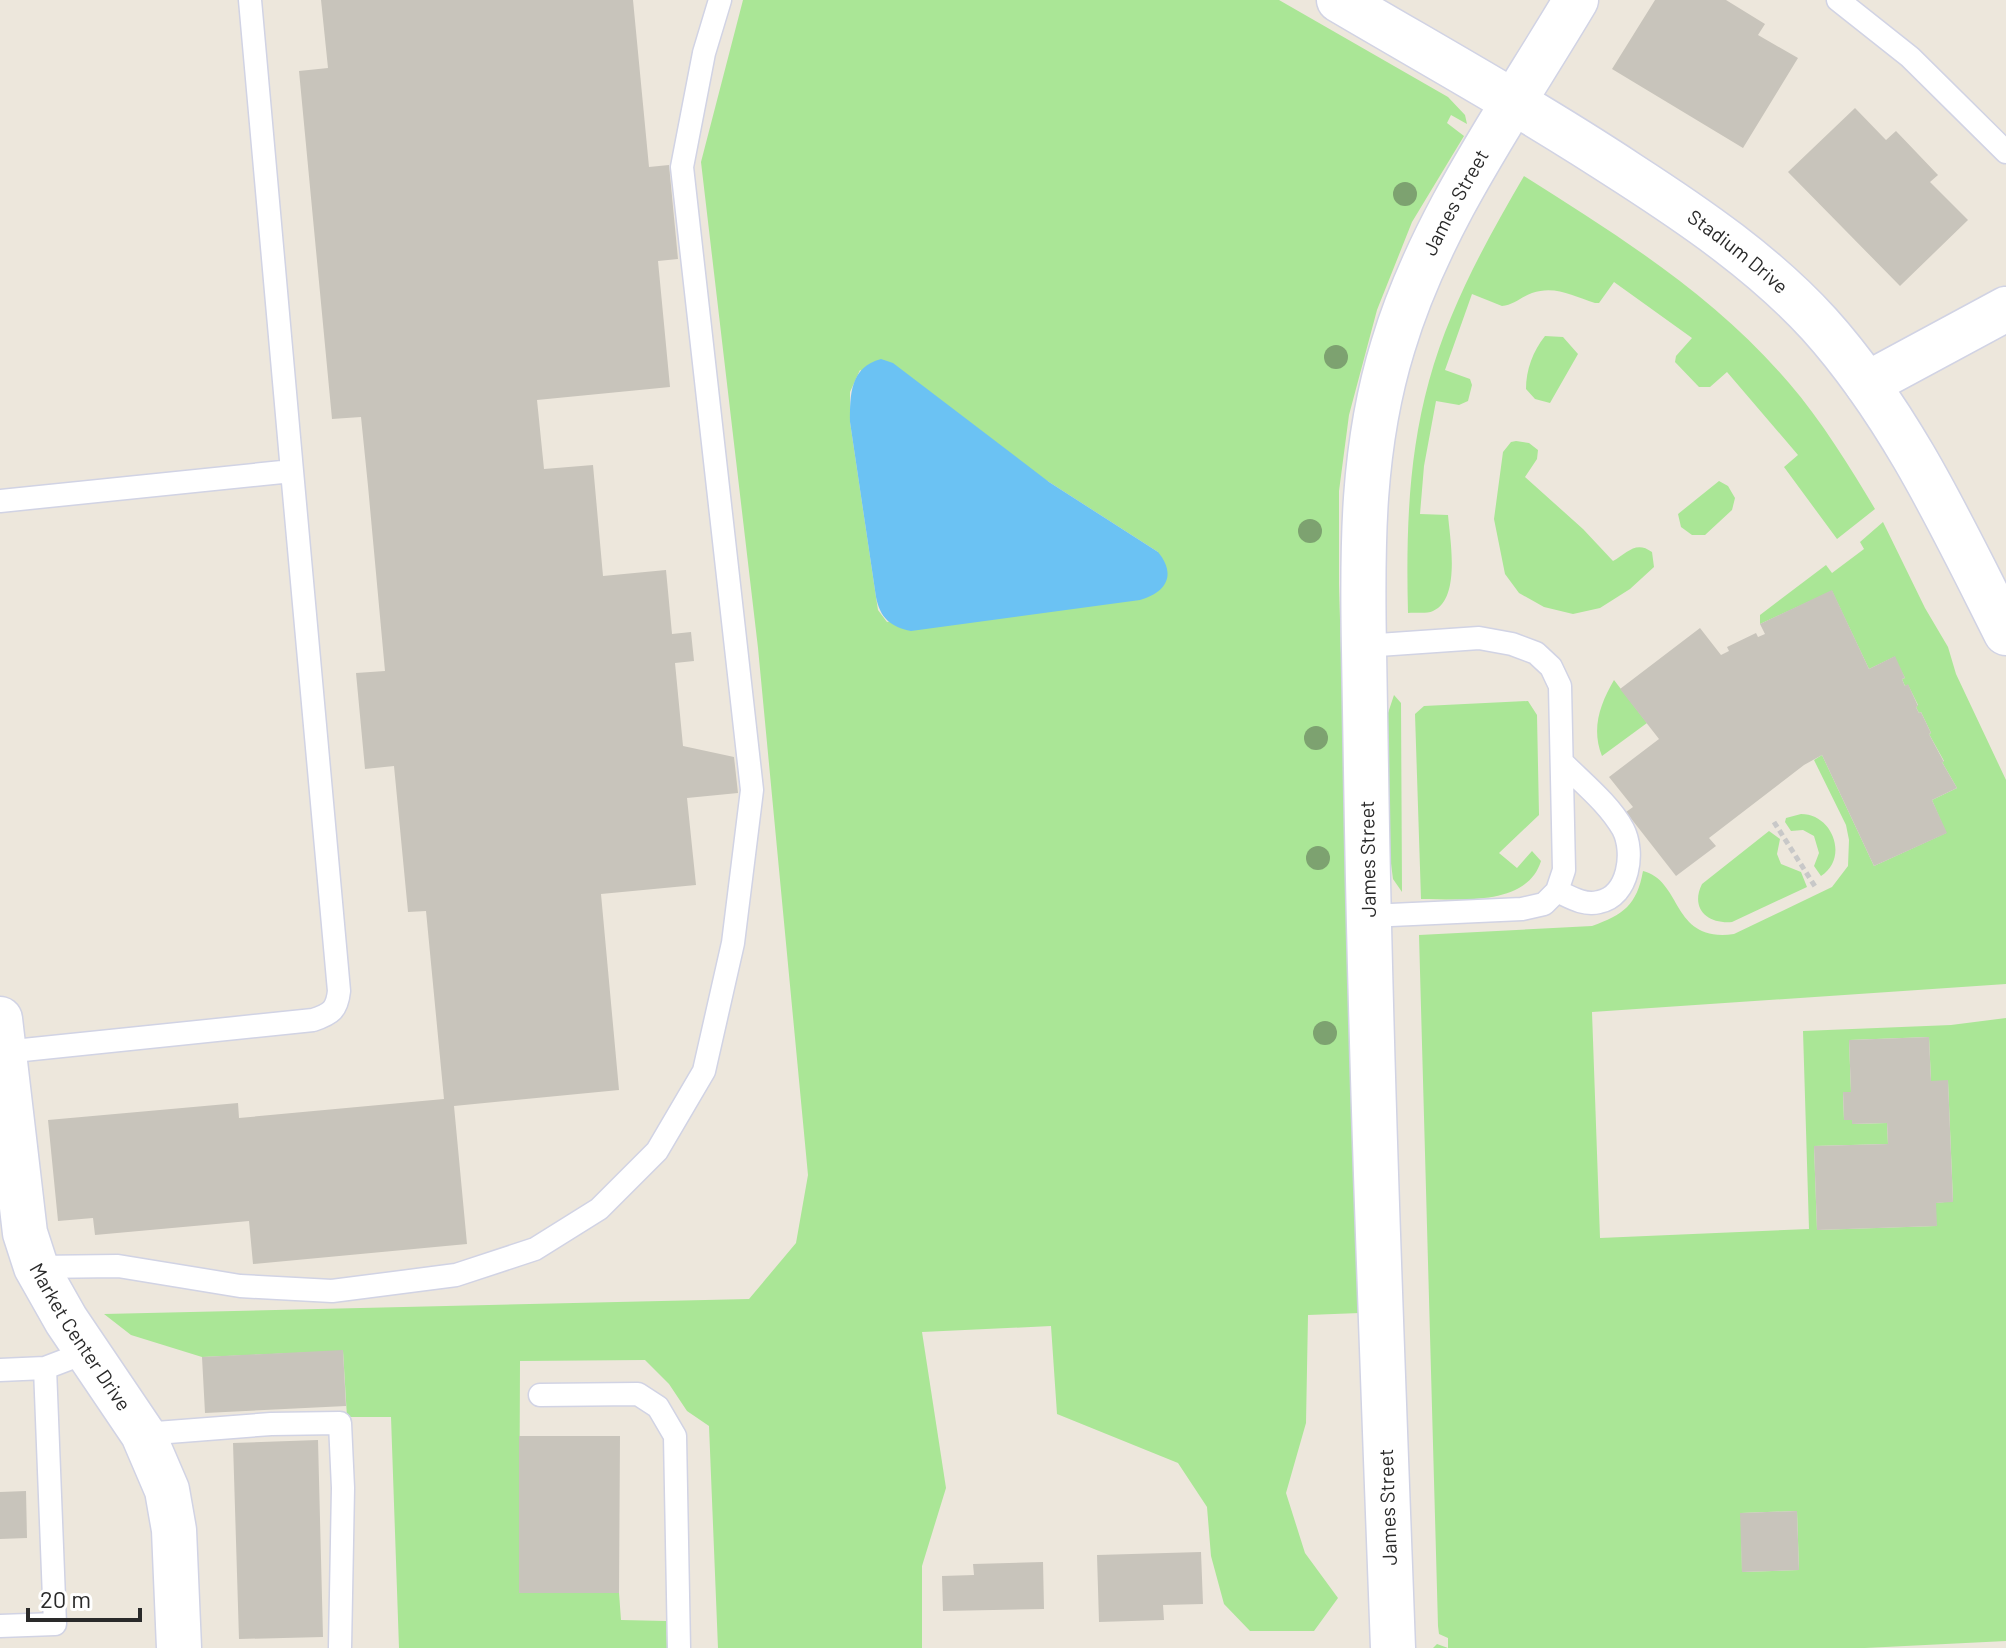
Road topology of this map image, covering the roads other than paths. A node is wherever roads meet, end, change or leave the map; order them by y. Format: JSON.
{"nodes":[{"id":1,"x":250,"y":0,"type":"edge"},
{"id":2,"x":720,"y":0,"type":"edge"},
{"id":3,"x":1339,"y":0,"type":"edge"},
{"id":4,"x":1576,"y":0,"type":"edge"},
{"id":5,"x":1838,"y":0,"type":"edge"},
{"id":6,"x":1515,"y":103,"type":"junction"},
{"id":7,"x":2006,"y":152,"type":"edge"},
{"id":8,"x":2006,"y":309,"type":"edge"},
{"id":9,"x":1867,"y":384,"type":"junction"},
{"id":10,"x":292,"y":471,"type":"junction"},
{"id":11,"x":0,"y":501,"type":"edge"},
{"id":12,"x":2006,"y":633,"type":"edge"},
{"id":13,"x":1364,"y":646,"type":"junction"},
{"id":14,"x":1564,"y":764,"type":"junction"},
{"id":15,"x":1557,"y":891,"type":"junction"},
{"id":16,"x":1369,"y":916,"type":"junction"},
{"id":17,"x":2,"y":1036,"type":"edge"},
{"id":18,"x":36,"y":1267,"type":"junction"},
{"id":19,"x":87,"y":1352,"type":"junction"},
{"id":20,"x":45,"y":1368,"type":"junction"},
{"id":21,"x":0,"y":1370,"type":"edge"},
{"id":22,"x":540,"y":1395,"type":"dead end"},
{"id":23,"x":143,"y":1434,"type":"junction"},
{"id":24,"x":0,"y":1626,"type":"edge"},
{"id":25,"x":179,"y":1648,"type":"edge"},
{"id":26,"x":340,"y":1648,"type":"edge"},
{"id":27,"x":679,"y":1648,"type":"edge"},
{"id":28,"x":1393,"y":1648,"type":"edge"}],
"edges":[{"from":1,"to":10,"type":"lane"},
{"from":2,"to":18,"type":"lane"},
{"from":3,"to":6,"type":"street","name":"Stadium Drive"},
{"from":4,"to":6,"type":"street","name":"James Street"},
{"from":5,"to":7,"type":"lane"},
{"from":6,"to":9,"type":"street","name":"Stadium Drive"},
{"from":6,"to":13,"type":"street","name":"James Street"},
{"from":8,"to":9,"type":"street"},
{"from":9,"to":12,"type":"street","name":"Stadium Drive"},
{"from":10,"to":11,"type":"lane"},
{"from":10,"to":17,"type":"lane"},
{"from":13,"to":14,"type":"lane"},
{"from":13,"to":16,"type":"street","name":"James Street"},
{"from":14,"to":15,"type":"lane"},
{"from":14,"to":15,"type":"lane"},
{"from":15,"to":16,"type":"lane"},
{"from":16,"to":28,"type":"street","name":"James Street"},
{"from":17,"to":18,"type":"street","name":"Market Center Drive"},
{"from":18,"to":19,"type":"street","name":"Market Center Drive"},
{"from":19,"to":20,"type":"lane"},
{"from":19,"to":23,"type":"street","name":"Market Center Drive"},
{"from":20,"to":21,"type":"lane"},
{"from":20,"to":24,"type":"lane"},
{"from":22,"to":27,"type":"lane"},
{"from":23,"to":25,"type":"street","name":"Market Center Drive"},
{"from":23,"to":26,"type":"lane"}]}
